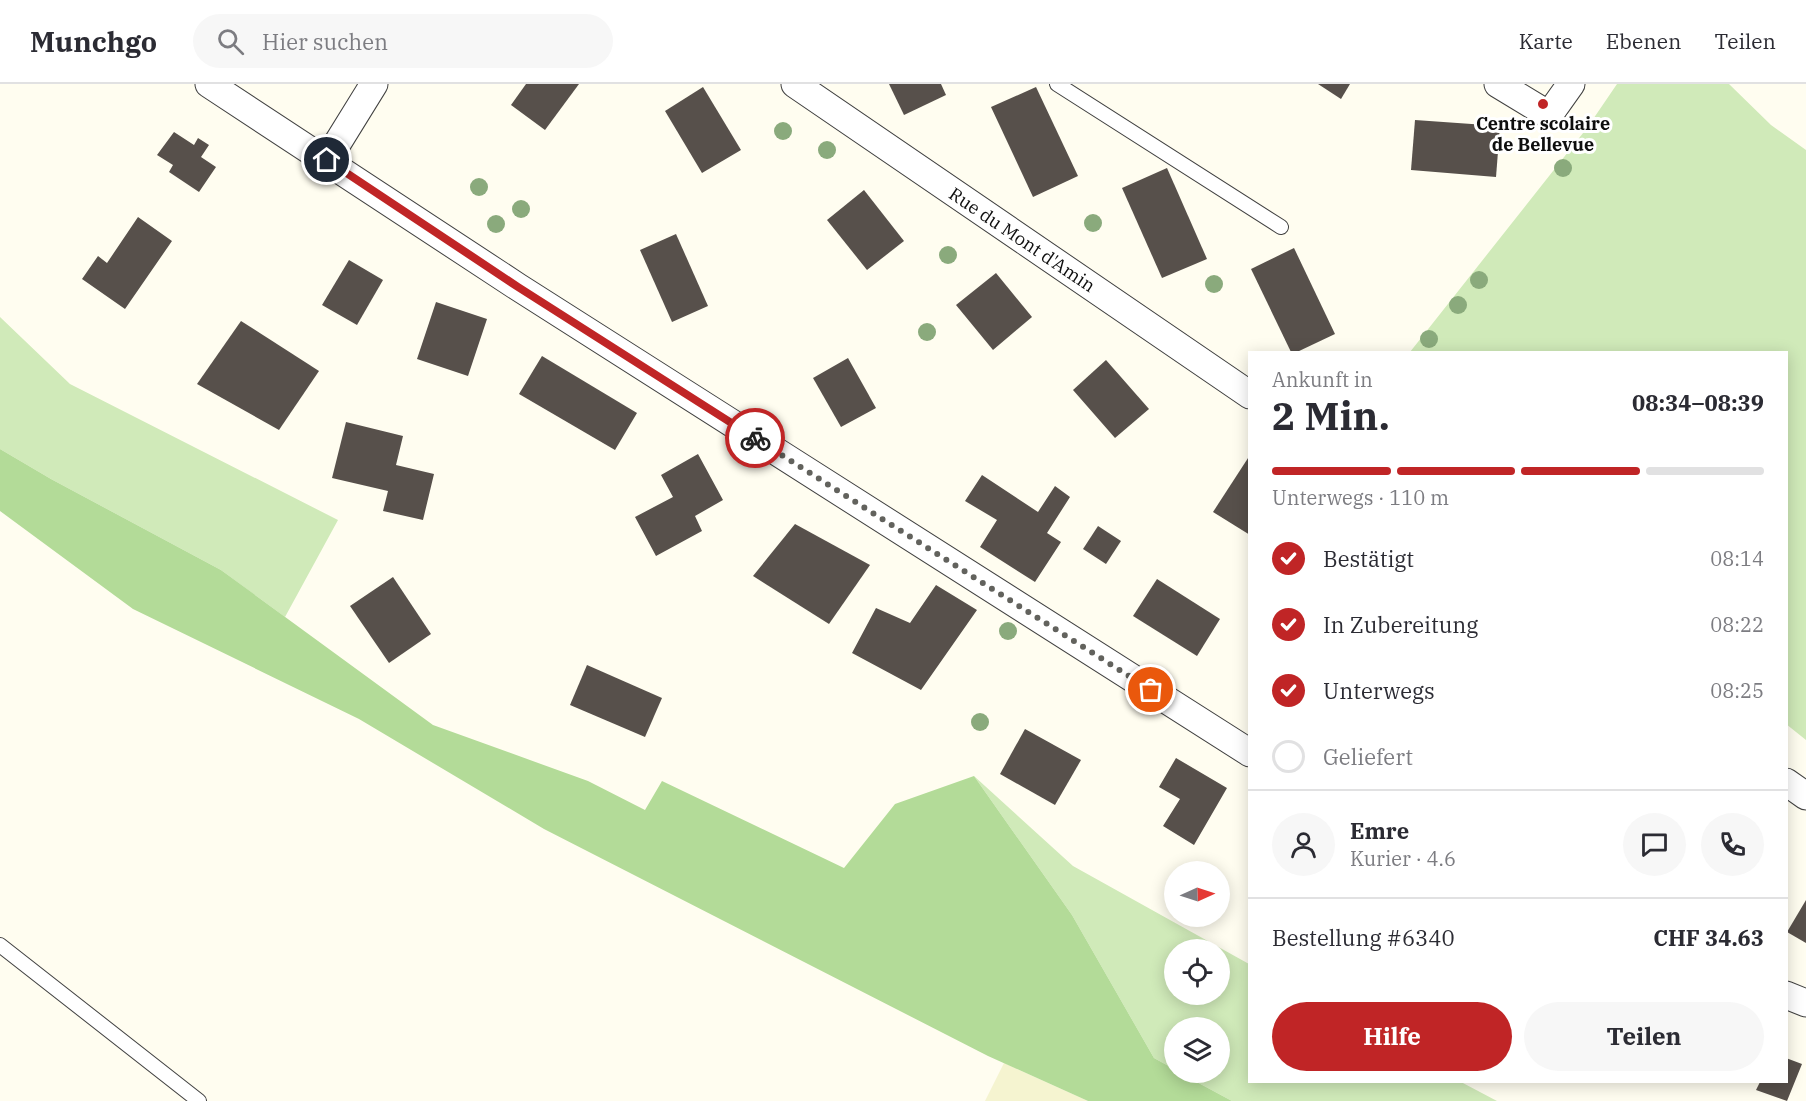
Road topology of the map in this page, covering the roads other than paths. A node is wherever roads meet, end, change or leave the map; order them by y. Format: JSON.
{"nodes":[{"id":1,"x":209,"y":84,"type":"edge"},
{"id":2,"x":374,"y":84,"type":"edge"},
{"id":3,"x":795,"y":84,"type":"edge"},
{"id":4,"x":1057,"y":84,"type":"edge"},
{"id":5,"x":1498,"y":84,"type":"edge"},
{"id":6,"x":1571,"y":84,"type":"edge"},
{"id":7,"x":327,"y":160,"type":"junction"},
{"id":8,"x":1281,"y":227,"type":"dead end"},
{"id":9,"x":1248,"y":394,"type":"edge"},
{"id":10,"x":1248,"y":752,"type":"edge"},
{"id":11,"x":1788,"y":783,"type":"edge"},
{"id":12,"x":1806,"y":796,"type":"edge"},
{"id":13,"x":0,"y":945,"type":"edge"},
{"id":14,"x":1788,"y":996,"type":"edge"},
{"id":15,"x":1806,"y":1003,"type":"edge"},
{"id":16,"x":200,"y":1101,"type":"edge"}],
"edges":[{"from":1,"to":7,"type":"street"},
{"from":2,"to":7,"type":"street"},
{"from":3,"to":9,"type":"street","name":"Rue du Mont d'Amin"},
{"from":4,"to":8,"type":"lane"},
{"from":5,"to":6,"type":"street"},
{"from":7,"to":10,"type":"street"},
{"from":11,"to":12,"type":"street"},
{"from":13,"to":16,"type":"lane"},
{"from":14,"to":15,"type":"street"}]}
